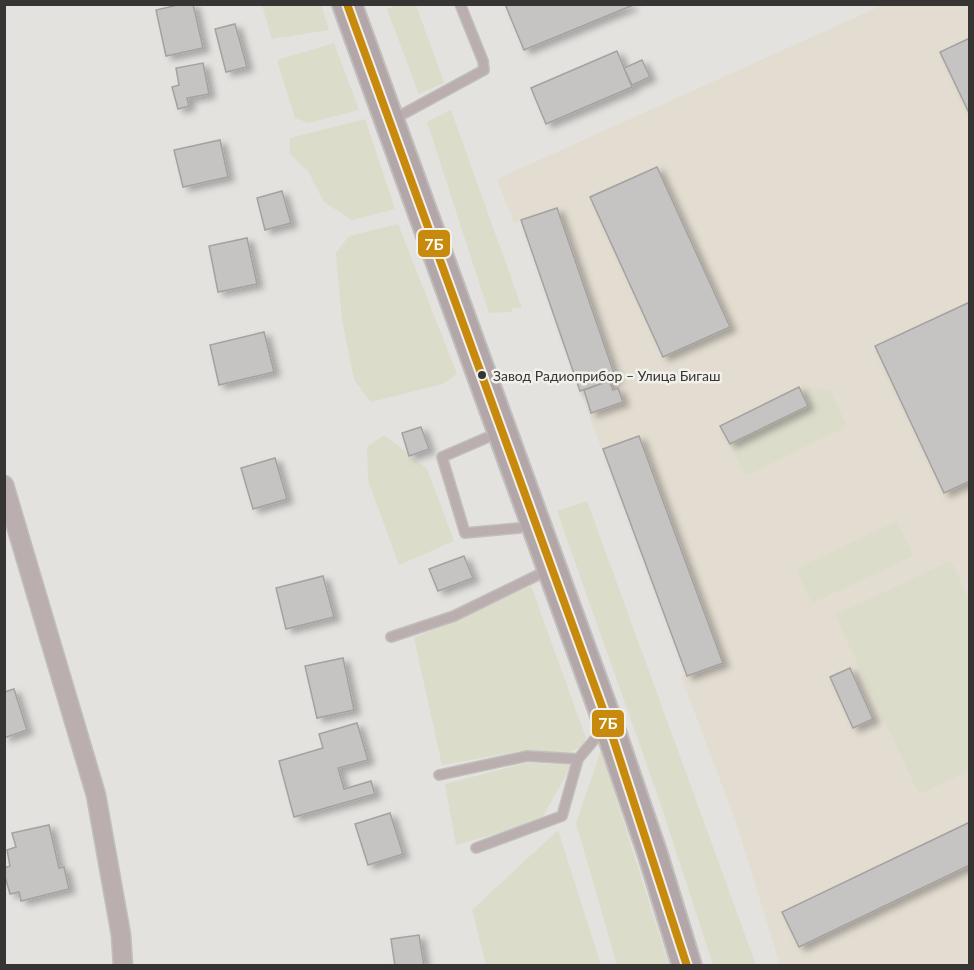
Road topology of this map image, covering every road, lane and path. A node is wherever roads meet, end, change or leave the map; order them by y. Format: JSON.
{"nodes":[{"id":1,"x":347,"y":4,"type":"edge"},
{"id":2,"x":460,"y":4,"type":"edge"},
{"id":3,"x":390,"y":122,"type":"junction"},
{"id":4,"x":486,"y":438,"type":"dead end"},
{"id":5,"x":4,"y":485,"type":"edge"},
{"id":6,"x":519,"y":528,"type":"dead end"},
{"id":7,"x":552,"y":568,"type":"junction"},
{"id":8,"x":391,"y":637,"type":"dead end"},
{"id":9,"x":608,"y":723,"type":"junction"},
{"id":10,"x":578,"y":759,"type":"junction"},
{"id":11,"x":439,"y":776,"type":"dead end"},
{"id":12,"x":476,"y":848,"type":"dead end"},
{"id":13,"x":123,"y":966,"type":"edge"},
{"id":14,"x":687,"y":966,"type":"edge"}],
"edges":[{"from":1,"to":3,"type":"main road"},
{"from":2,"to":3,"type":"lane"},
{"from":3,"to":7,"type":"main road"},
{"from":4,"to":6,"type":"lane"},
{"from":5,"to":13,"type":"street"},
{"from":7,"to":8,"type":"lane"},
{"from":7,"to":9,"type":"main road"},
{"from":9,"to":10,"type":"lane"},
{"from":9,"to":14,"type":"main road"},
{"from":10,"to":11,"type":"lane"},
{"from":10,"to":12,"type":"lane"}]}
